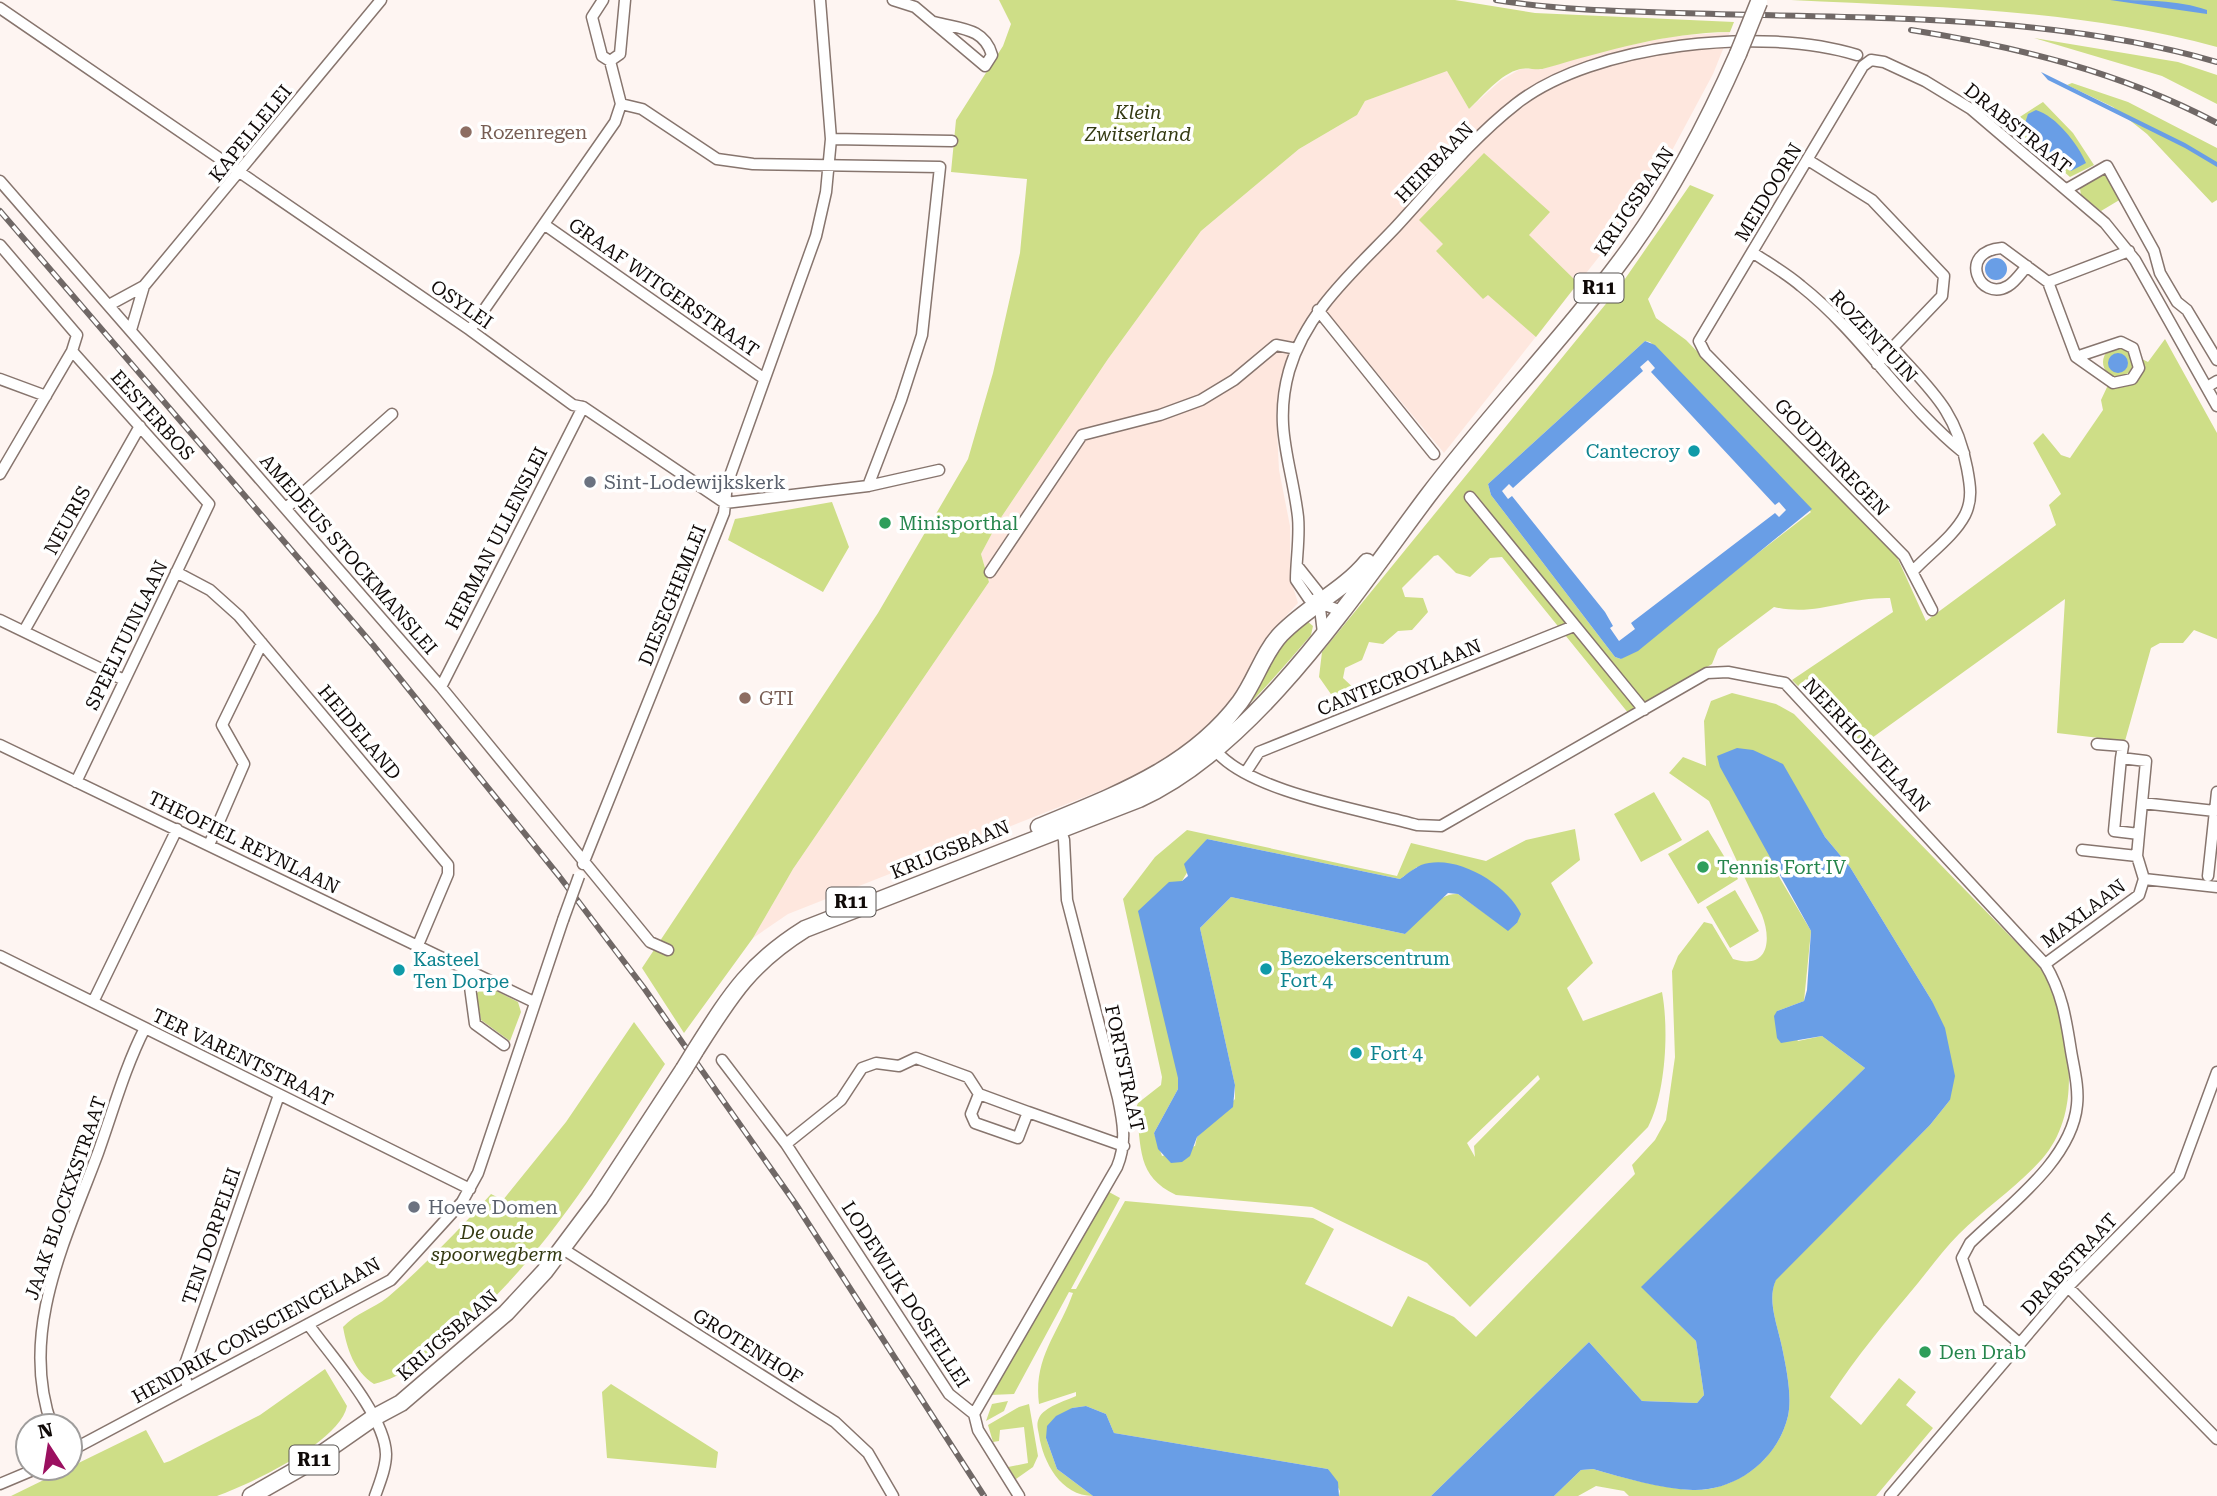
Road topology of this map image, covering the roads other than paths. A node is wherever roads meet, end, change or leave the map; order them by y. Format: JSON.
{"nodes":[{"id":1,"x":381,"y":0,"type":"edge"},
{"id":2,"x":603,"y":0,"type":"edge"},
{"id":3,"x":625,"y":0,"type":"edge"},
{"id":4,"x":820,"y":0,"type":"edge"},
{"id":5,"x":893,"y":0,"type":"edge"},
{"id":6,"x":1759,"y":1,"type":"edge"},
{"id":7,"x":0,"y":8,"type":"edge"},
{"id":8,"x":934,"y":22,"type":"junction"},
{"id":9,"x":610,"y":61,"type":"junction"},
{"id":10,"x":1867,"y":63,"type":"junction"},
{"id":11,"x":621,"y":104,"type":"junction"},
{"id":12,"x":831,"y":139,"type":"junction"},
{"id":13,"x":952,"y":141,"type":"dead end"},
{"id":14,"x":1808,"y":160,"type":"junction"},
{"id":15,"x":830,"y":165,"type":"junction"},
{"id":16,"x":240,"y":173,"type":"junction"},
{"id":17,"x":0,"y":181,"type":"edge"},
{"id":18,"x":2067,"y":190,"type":"junction"},
{"id":19,"x":545,"y":225,"type":"junction"},
{"id":20,"x":0,"y":245,"type":"edge"},
{"id":21,"x":2129,"y":251,"type":"junction"},
{"id":22,"x":1752,"y":252,"type":"junction"},
{"id":23,"x":2027,"y":266,"type":"junction"},
{"id":24,"x":2048,"y":282,"type":"junction"},
{"id":25,"x":144,"y":286,"type":"junction"},
{"id":26,"x":109,"y":305,"type":"junction"},
{"id":27,"x":1318,"y":310,"type":"junction"},
{"id":28,"x":2192,"y":318,"type":"junction"},
{"id":29,"x":2174,"y":328,"type":"junction"},
{"id":30,"x":131,"y":330,"type":"junction"},
{"id":31,"x":470,"y":330,"type":"junction"},
{"id":32,"x":1701,"y":336,"type":"joint"},
{"id":33,"x":1892,"y":348,"type":"junction"},
{"id":34,"x":1297,"y":349,"type":"junction"},
{"id":35,"x":72,"y":351,"type":"junction"},
{"id":36,"x":2076,"y":357,"type":"junction"},
{"id":37,"x":2217,"y":360,"type":"edge"},
{"id":38,"x":1877,"y":363,"type":"junction"},
{"id":39,"x":763,"y":378,"type":"junction"},
{"id":40,"x":0,"y":379,"type":"edge"},
{"id":41,"x":2212,"y":384,"type":"edge"},
{"id":42,"x":46,"y":396,"type":"junction"},
{"id":43,"x":2217,"y":405,"type":"edge"},
{"id":44,"x":583,"y":407,"type":"junction"},
{"id":45,"x":391,"y":414,"type":"dead end"},
{"id":46,"x":140,"y":426,"type":"junction"},
{"id":47,"x":1964,"y":453,"type":"junction"},
{"id":48,"x":1434,"y":454,"type":"dead end"},
{"id":49,"x":940,"y":470,"type":"dead end"},
{"id":50,"x":0,"y":474,"type":"edge"},
{"id":51,"x":868,"y":486,"type":"junction"},
{"id":52,"x":1470,"y":497,"type":"dead end"},
{"id":53,"x":1426,"y":499,"type":"junction"},
{"id":54,"x":725,"y":503,"type":"junction"},
{"id":55,"x":209,"y":504,"type":"joint"},
{"id":56,"x":286,"y":508,"type":"junction"},
{"id":57,"x":1914,"y":570,"type":"junction"},
{"id":58,"x":176,"y":572,"type":"junction"},
{"id":59,"x":990,"y":572,"type":"dead end"},
{"id":60,"x":1317,"y":603,"type":"junction"},
{"id":61,"x":1932,"y":610,"type":"dead end"},
{"id":62,"x":1340,"y":611,"type":"junction"},
{"id":63,"x":0,"y":620,"type":"edge"},
{"id":64,"x":1574,"y":626,"type":"junction"},
{"id":65,"x":24,"y":631,"type":"junction"},
{"id":66,"x":1323,"y":633,"type":"junction"},
{"id":67,"x":262,"y":643,"type":"junction"},
{"id":68,"x":124,"y":680,"type":"junction"},
{"id":69,"x":441,"y":687,"type":"junction"},
{"id":70,"x":1644,"y":710,"type":"junction"},
{"id":71,"x":2097,"y":744,"type":"dead end"},
{"id":72,"x":0,"y":745,"type":"edge"},
{"id":73,"x":1216,"y":751,"type":"junction"},
{"id":74,"x":2121,"y":758,"type":"junction"},
{"id":75,"x":1246,"y":772,"type":"junction"},
{"id":76,"x":76,"y":782,"type":"junction"},
{"id":77,"x":2217,"y":792,"type":"edge"},
{"id":78,"x":2142,"y":803,"type":"junction"},
{"id":79,"x":2215,"y":811,"type":"junction"},
{"id":80,"x":1058,"y":825,"type":"junction"},
{"id":81,"x":177,"y":829,"type":"junction"},
{"id":82,"x":2139,"y":834,"type":"junction"},
{"id":83,"x":209,"y":845,"type":"junction"},
{"id":84,"x":2082,"y":850,"type":"dead end"},
{"id":85,"x":2137,"y":856,"type":"junction"},
{"id":86,"x":583,"y":862,"type":"junction"},
{"id":87,"x":2208,"y":876,"type":"dead end"},
{"id":88,"x":2144,"y":879,"type":"junction"},
{"id":89,"x":2217,"y":887,"type":"edge"},
{"id":90,"x":418,"y":945,"type":"junction"},
{"id":91,"x":668,"y":950,"type":"dead end"},
{"id":92,"x":0,"y":956,"type":"edge"},
{"id":93,"x":2045,"y":964,"type":"junction"},
{"id":94,"x":472,"y":971,"type":"junction"},
{"id":95,"x":93,"y":1002,"type":"junction"},
{"id":96,"x":534,"y":1002,"type":"junction"},
{"id":97,"x":145,"y":1028,"type":"junction"},
{"id":98,"x":504,"y":1045,"type":"dead end"},
{"id":99,"x":722,"y":1060,"type":"dead end"},
{"id":100,"x":681,"y":1065,"type":"junction"},
{"id":101,"x":2217,"y":1072,"type":"edge"},
{"id":102,"x":979,"y":1094,"type":"junction"},
{"id":103,"x":279,"y":1095,"type":"junction"},
{"id":104,"x":1028,"y":1112,"type":"junction"},
{"id":105,"x":786,"y":1144,"type":"junction"},
{"id":106,"x":1124,"y":1146,"type":"junction"},
{"id":107,"x":470,"y":1189,"type":"junction"},
{"id":108,"x":563,"y":1249,"type":"junction"},
{"id":109,"x":2068,"y":1287,"type":"junction"},
{"id":110,"x":308,"y":1324,"type":"junction"},
{"id":111,"x":2019,"y":1343,"type":"junction"},
{"id":112,"x":187,"y":1388,"type":"junction"},
{"id":113,"x":48,"y":1412,"type":"edge"},
{"id":114,"x":974,"y":1415,"type":"junction"},
{"id":115,"x":373,"y":1418,"type":"junction"},
{"id":116,"x":2217,"y":1439,"type":"edge"},
{"id":117,"x":84,"y":1443,"type":"edge"},
{"id":118,"x":251,"y":1496,"type":"edge"},
{"id":119,"x":376,"y":1496,"type":"edge"},
{"id":120,"x":893,"y":1496,"type":"edge"},
{"id":121,"x":1018,"y":1496,"type":"edge"},
{"id":122,"x":1890,"y":1496,"type":"edge"}],
"edges":[{"from":1,"to":16,"type":"street","name":"KAPELLELEI"},
{"from":2,"to":9,"type":"street"},
{"from":3,"to":9,"type":"street"},
{"from":4,"to":12,"type":"street","name":"DIESEGHEMLEI"},
{"from":5,"to":8,"type":"street"},
{"from":6,"to":53,"type":"main road","name":"KRIJGSBAAN","number":"R11","bridge":true},
{"from":7,"to":16,"type":"street","name":"OSYLEI"},
{"from":8,"to":8,"type":"street"},
{"from":9,"to":11,"type":"street"},
{"from":10,"to":14,"type":"street","name":"MEIDOORN"},
{"from":10,"to":18,"type":"street","name":"DRABSTRAAT"},
{"from":10,"to":27,"type":"street","name":"HEIRBAAN"},
{"from":11,"to":15,"type":"street"},
{"from":11,"to":19,"type":"street"},
{"from":12,"to":13,"type":"street"},
{"from":12,"to":15,"type":"street","name":"DIESEGHEMLEI"},
{"from":14,"to":22,"type":"street","name":"MEIDOORN"},
{"from":14,"to":33,"type":"street"},
{"from":15,"to":39,"type":"street","name":"DIESEGHEMLEI"},
{"from":15,"to":51,"type":"street"},
{"from":16,"to":25,"type":"street","name":"KAPELLELEI"},
{"from":16,"to":31,"type":"street","name":"OSYLEI"},
{"from":17,"to":26,"type":"street","name":"AMEDEUS STOCKMANSLEI"},
{"from":18,"to":21,"type":"street","name":"DRABSTRAAT"},
{"from":18,"to":28,"type":"street","name":"DRABSTRAAT"},
{"from":19,"to":31,"type":"street"},
{"from":19,"to":39,"type":"street","name":"GRAAF WITGERSTRAAT"},
{"from":20,"to":35,"type":"street"},
{"from":21,"to":24,"type":"street"},
{"from":21,"to":29,"type":"street","name":"DRABSTRAAT"},
{"from":22,"to":32,"type":"street","name":"MEIDOORN"},
{"from":22,"to":38,"type":"street","name":"ROZENTUIN"},
{"from":23,"to":23,"type":"street"},
{"from":23,"to":24,"type":"street"},
{"from":24,"to":36,"type":"street"},
{"from":25,"to":26,"type":"street","name":"KAPELLELEI"},
{"from":25,"to":30,"type":"street","name":"KAPELLELEI"},
{"from":26,"to":30,"type":"street","name":"AMEDEUS STOCKMANSLEI"},
{"from":27,"to":34,"type":"street","name":"HEIRBAAN"},
{"from":27,"to":48,"type":"street"},
{"from":28,"to":29,"type":"street"},
{"from":28,"to":37,"type":"street","name":"DRABSTRAAT"},
{"from":29,"to":41,"type":"street","name":"DRABSTRAAT"},
{"from":30,"to":56,"type":"street","name":"AMEDEUS STOCKMANSLEI"},
{"from":31,"to":44,"type":"street","name":"OSYLEI"},
{"from":32,"to":57,"type":"street","name":"GOUDENREGEN"},
{"from":33,"to":38,"type":"street"},
{"from":33,"to":47,"type":"street","name":"ROZENTUIN"},
{"from":34,"to":59,"type":"street"},
{"from":34,"to":60,"type":"street","name":"HEIRBAAN"},
{"from":35,"to":42,"type":"street"},
{"from":35,"to":46,"type":"street","name":"EESTERBOS"},
{"from":36,"to":36,"type":"street"},
{"from":38,"to":47,"type":"street","name":"ROZENTUIN"},
{"from":39,"to":54,"type":"street","name":"DIESEGHEMLEI"},
{"from":40,"to":42,"type":"street"},
{"from":41,"to":43,"type":"street","name":"DRABSTRAAT"},
{"from":42,"to":50,"type":"street"},
{"from":44,"to":54,"type":"street","name":"OSYLEI"},
{"from":44,"to":69,"type":"street","name":"HERMAN ULLENSLEI"},
{"from":45,"to":56,"type":"street"},
{"from":46,"to":55,"type":"street","name":"EESTERBOS"},
{"from":46,"to":65,"type":"street","name":"NEURIS"},
{"from":47,"to":57,"type":"street","name":"ROZENTUIN"},
{"from":49,"to":51,"type":"street"},
{"from":51,"to":54,"type":"street"},
{"from":52,"to":64,"type":"street"},
{"from":53,"to":60,"type":"main road","name":"KRIJGSBAAN","number":"R11"},
{"from":53,"to":62,"type":"main road","name":"KRIJGSBAAN","number":"R11"},
{"from":54,"to":86,"type":"street","name":"DIESEGHEMLEI"},
{"from":55,"to":58,"type":"street","name":"SPEELTUINLAAN"},
{"from":56,"to":69,"type":"street","name":"AMEDEUS STOCKMANSLEI"},
{"from":57,"to":61,"type":"street","name":"GOUDENREGEN"},
{"from":58,"to":67,"type":"street","name":"HEIDELAND"},
{"from":58,"to":68,"type":"street","name":"SPEELTUINLAAN"},
{"from":60,"to":62,"type":"street"},
{"from":60,"to":66,"type":"street","name":"HEIRBAAN"},
{"from":60,"to":80,"type":"main road","name":"KRIJGSBAAN","number":"R11"},
{"from":62,"to":66,"type":"main road","name":"KRIJGSBAAN","number":"R11"},
{"from":63,"to":65,"type":"street"},
{"from":64,"to":70,"type":"street"},
{"from":64,"to":75,"type":"street","name":"CANTECROYLAAN"},
{"from":65,"to":68,"type":"street"},
{"from":66,"to":73,"type":"main road","name":"KRIJGSBAAN","number":"R11"},
{"from":67,"to":83,"type":"street"},
{"from":67,"to":90,"type":"street","name":"HEIDELAND"},
{"from":68,"to":76,"type":"street","name":"SPEELTUINLAAN"},
{"from":69,"to":86,"type":"street","name":"AMEDEUS STOCKMANSLEI"},
{"from":70,"to":75,"type":"street","name":"NEERHOEVELAAN"},
{"from":70,"to":93,"type":"street","name":"NEERHOEVELAAN"},
{"from":71,"to":74,"type":"street"},
{"from":72,"to":76,"type":"street","name":"THEOFIEL REYNLAAN"},
{"from":73,"to":75,"type":"street","name":"NEERHOEVELAAN"},
{"from":73,"to":80,"type":"main road","name":"KRIJGSBAAN","number":"R11"},
{"from":74,"to":78,"type":"street"},
{"from":74,"to":82,"type":"street"},
{"from":76,"to":81,"type":"street","name":"THEOFIEL REYNLAAN"},
{"from":77,"to":79,"type":"street"},
{"from":78,"to":79,"type":"street"},
{"from":78,"to":82,"type":"street"},
{"from":79,"to":87,"type":"street"},
{"from":80,"to":100,"type":"main road","name":"KRIJGSBAAN","number":"R11"},
{"from":80,"to":106,"type":"street","name":"FORTSTRAAT"},
{"from":81,"to":83,"type":"street","name":"THEOFIEL REYNLAAN"},
{"from":81,"to":95,"type":"street"},
{"from":82,"to":85,"type":"street"},
{"from":83,"to":90,"type":"street","name":"THEOFIEL REYNLAAN"},
{"from":84,"to":85,"type":"street"},
{"from":85,"to":88,"type":"street"},
{"from":86,"to":91,"type":"street","name":"AMEDEUS STOCKMANSLEI"},
{"from":86,"to":96,"type":"street","name":"DIESEGHEMLEI","bridge":true},
{"from":88,"to":89,"type":"street","name":"MAXLAAN"},
{"from":88,"to":93,"type":"street","name":"MAXLAAN"},
{"from":90,"to":94,"type":"street","name":"THEOFIEL REYNLAAN"},
{"from":92,"to":95,"type":"street","name":"TER VARENTSTRAAT"},
{"from":93,"to":111,"type":"street","name":"NEERHOEVELAAN"},
{"from":94,"to":96,"type":"street","name":"THEOFIEL REYNLAAN"},
{"from":94,"to":98,"type":"street"},
{"from":95,"to":97,"type":"street","name":"TER VARENTSTRAAT"},
{"from":96,"to":107,"type":"street","name":"DIESEGHEMLEI"},
{"from":97,"to":103,"type":"street","name":"TER VARENTSTRAAT"},
{"from":97,"to":113,"type":"street","name":"JAAK BLOCKXSTRAAT"},
{"from":99,"to":105,"type":"street","name":"LODEWIJK DOSFELLEI"},
{"from":100,"to":108,"type":"main road","name":"KRIJGSBAAN","number":"R11"},
{"from":100,"to":115,"type":"main road","name":"KRIJGSBAAN","number":"R11"},
{"from":101,"to":109,"type":"street","name":"DRABSTRAAT"},
{"from":102,"to":104,"type":"street"},
{"from":102,"to":104,"type":"street"},
{"from":102,"to":105,"type":"street"},
{"from":103,"to":107,"type":"street","name":"TER VARENTSTRAAT"},
{"from":103,"to":112,"type":"street","name":"TEN DORPELEI"},
{"from":104,"to":106,"type":"street"},
{"from":105,"to":114,"type":"street","name":"LODEWIJK DOSFELLEI"},
{"from":106,"to":114,"type":"street","name":"FORTSTRAAT"},
{"from":107,"to":110,"type":"street","name":"HENDRIK CONSCIENCELAAN"},
{"from":108,"to":115,"type":"main road","name":"KRIJGSBAAN","number":"R11"},
{"from":108,"to":120,"type":"street","name":"GROTENHOF"},
{"from":109,"to":111,"type":"street","name":"DRABSTRAAT"},
{"from":109,"to":116,"type":"street"},
{"from":110,"to":112,"type":"street","name":"HENDRIK CONSCIENCELAAN"},
{"from":110,"to":115,"type":"street"},
{"from":111,"to":122,"type":"street","name":"DRABSTRAAT"},
{"from":112,"to":117,"type":"street","name":"HENDRIK CONSCIENCELAAN"},
{"from":114,"to":121,"type":"street","name":"LODEWIJK DOSFELLEI"},
{"from":115,"to":118,"type":"main road","name":"KRIJGSBAAN","number":"R11"},
{"from":115,"to":119,"type":"street"}]}
